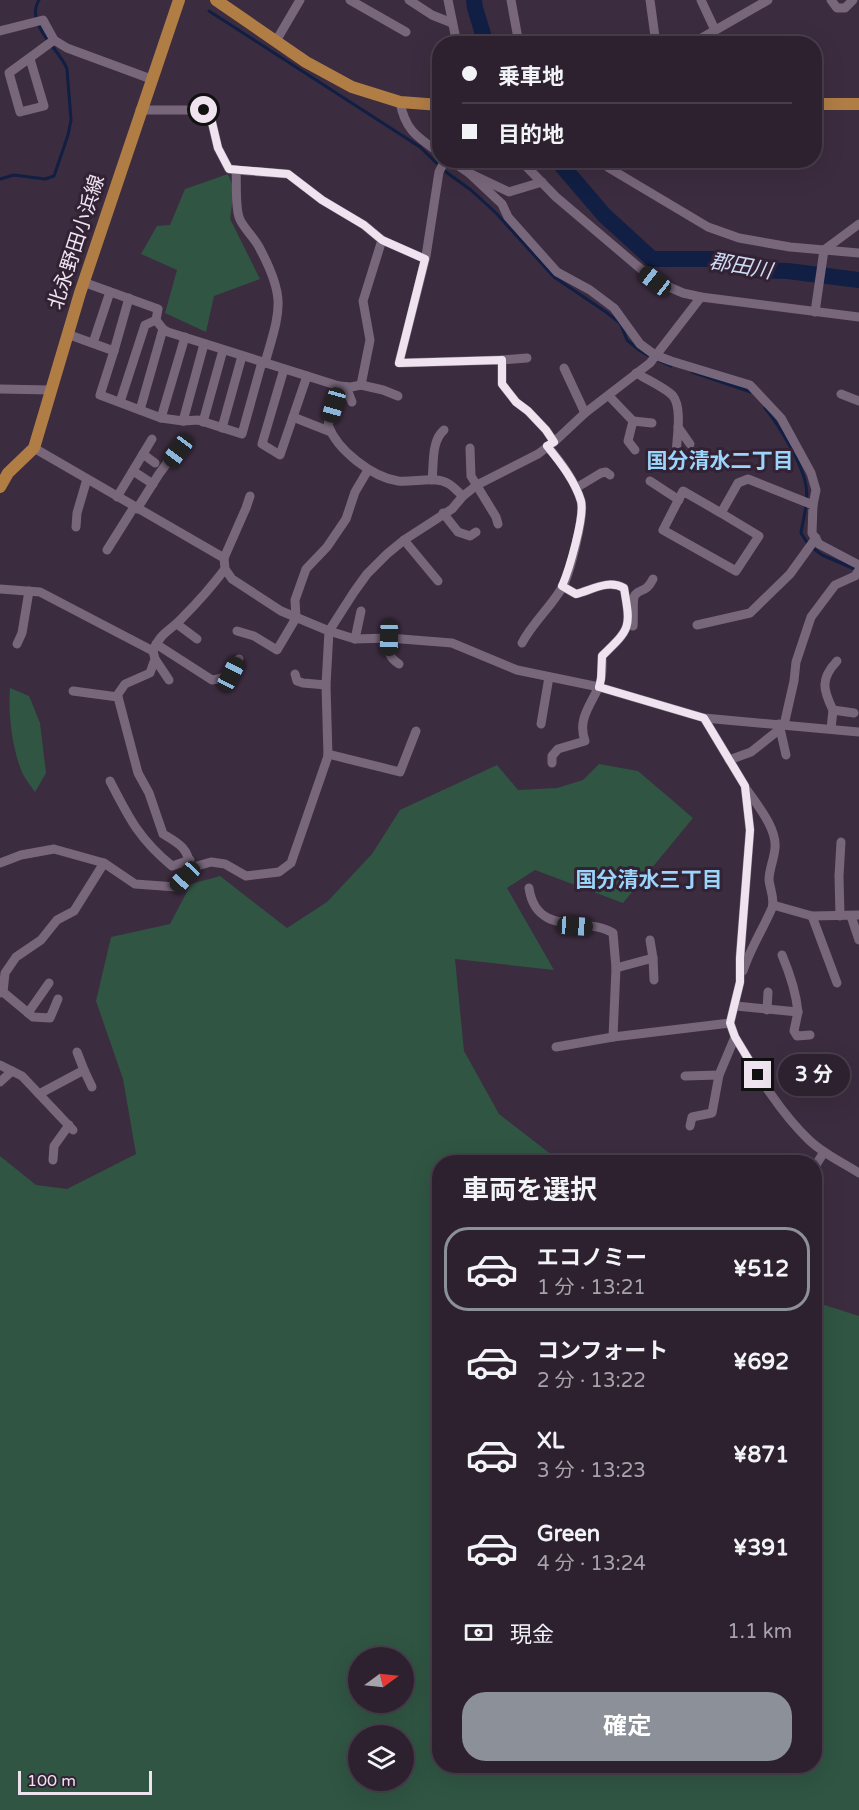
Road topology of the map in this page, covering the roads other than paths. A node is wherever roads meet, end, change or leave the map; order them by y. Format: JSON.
{"nodes":[{"id":1,"x":179,"y":0,"type":"edge"},
{"id":2,"x":216,"y":0,"type":"edge"},
{"id":3,"x":300,"y":0,"type":"edge"},
{"id":4,"x":350,"y":0,"type":"edge"},
{"id":5,"x":409,"y":0,"type":"edge"},
{"id":6,"x":448,"y":0,"type":"edge"},
{"id":7,"x":511,"y":0,"type":"edge"},
{"id":8,"x":650,"y":0,"type":"edge"},
{"id":9,"x":701,"y":0,"type":"edge"},
{"id":10,"x":768,"y":0,"type":"edge"},
{"id":11,"x":831,"y":0,"type":"edge"},
{"id":12,"x":853,"y":0,"type":"edge"},
{"id":13,"x":753,"y":4,"type":"edge"},
{"id":14,"x":452,"y":23,"type":"junction"},
{"id":15,"x":715,"y":30,"type":"junction"},
{"id":16,"x":0,"y":31,"type":"edge"},
{"id":17,"x":406,"y":32,"type":"dead end"},
{"id":18,"x":454,"y":36,"type":"edge"},
{"id":19,"x":518,"y":36,"type":"edge"},
{"id":20,"x":655,"y":36,"type":"edge"},
{"id":21,"x":703,"y":36,"type":"edge"},
{"id":22,"x":54,"y":40,"type":"junction"},
{"id":23,"x":276,"y":41,"type":"junction"},
{"id":24,"x":30,"y":59,"type":"junction"},
{"id":25,"x":151,"y":79,"type":"junction"},
{"id":26,"x":400,"y":102,"type":"junction"},
{"id":27,"x":432,"y":104,"type":"edge"},
{"id":28,"x":822,"y":104,"type":"edge"},
{"id":29,"x":859,"y":104,"type":"edge"},
{"id":30,"x":140,"y":110,"type":"junction"},
{"id":31,"x":432,"y":147,"type":"edge"},
{"id":32,"x":443,"y":168,"type":"edge"},
{"id":33,"x":456,"y":168,"type":"edge"},
{"id":34,"x":528,"y":168,"type":"edge"},
{"id":35,"x":609,"y":168,"type":"edge"},
{"id":36,"x":236,"y":170,"type":"junction"},
{"id":37,"x":470,"y":173,"type":"junction"},
{"id":38,"x":542,"y":182,"type":"junction"},
{"id":39,"x":859,"y":224,"type":"edge"},
{"id":40,"x":382,"y":240,"type":"junction"},
{"id":41,"x":824,"y":250,"type":"junction"},
{"id":42,"x":859,"y":253,"type":"edge"},
{"id":43,"x":425,"y":259,"type":"junction"},
{"id":44,"x":83,"y":282,"type":"junction"},
{"id":45,"x":110,"y":292,"type":"junction"},
{"id":46,"x":701,"y":297,"type":"junction"},
{"id":47,"x":129,"y":298,"type":"junction"},
{"id":48,"x":815,"y":312,"type":"junction"},
{"id":49,"x":859,"y":316,"type":"edge"},
{"id":50,"x":156,"y":320,"type":"junction"},
{"id":51,"x":163,"y":329,"type":"junction"},
{"id":52,"x":67,"y":334,"type":"junction"},
{"id":53,"x":184,"y":337,"type":"junction"},
{"id":54,"x":93,"y":344,"type":"junction"},
{"id":55,"x":204,"y":344,"type":"junction"},
{"id":56,"x":223,"y":350,"type":"junction"},
{"id":57,"x":114,"y":351,"type":"junction"},
{"id":58,"x":242,"y":356,"type":"junction"},
{"id":59,"x":527,"y":358,"type":"dead end"},
{"id":60,"x":653,"y":359,"type":"junction"},
{"id":61,"x":502,"y":360,"type":"junction"},
{"id":62,"x":263,"y":362,"type":"junction"},
{"id":63,"x":564,"y":368,"type":"dead end"},
{"id":64,"x":284,"y":369,"type":"junction"},
{"id":65,"x":636,"y":373,"type":"junction"},
{"id":66,"x":307,"y":376,"type":"junction"},
{"id":67,"x":361,"y":385,"type":"junction"},
{"id":68,"x":343,"y":386,"type":"junction"},
{"id":69,"x":0,"y":389,"type":"edge"},
{"id":70,"x":50,"y":390,"type":"junction"},
{"id":71,"x":841,"y":394,"type":"dead end"},
{"id":72,"x":398,"y":396,"type":"dead end"},
{"id":73,"x":609,"y":396,"type":"junction"},
{"id":74,"x":859,"y":401,"type":"edge"},
{"id":75,"x":120,"y":402,"type":"junction"},
{"id":76,"x":352,"y":402,"type":"dead end"},
{"id":77,"x":140,"y":410,"type":"junction"},
{"id":78,"x":585,"y":413,"type":"junction"},
{"id":79,"x":293,"y":417,"type":"junction"},
{"id":80,"x":161,"y":418,"type":"junction"},
{"id":81,"x":183,"y":420,"type":"junction"},
{"id":82,"x":203,"y":422,"type":"junction"},
{"id":83,"x":633,"y":422,"type":"junction"},
{"id":84,"x":652,"y":423,"type":"dead end"},
{"id":85,"x":678,"y":427,"type":"junction"},
{"id":86,"x":222,"y":428,"type":"junction"},
{"id":87,"x":444,"y":430,"type":"dead end"},
{"id":88,"x":331,"y":432,"type":"junction"},
{"id":89,"x":152,"y":439,"type":"dead end"},
{"id":90,"x":551,"y":444,"type":"junction"},
{"id":91,"x":690,"y":444,"type":"dead end"},
{"id":92,"x":179,"y":447,"type":"dead end"},
{"id":93,"x":34,"y":448,"type":"junction"},
{"id":94,"x":470,"y":448,"type":"dead end"},
{"id":95,"x":635,"y":450,"type":"dead end"},
{"id":96,"x":143,"y":454,"type":"junction"},
{"id":97,"x":676,"y":458,"type":"dead end"},
{"id":98,"x":155,"y":463,"type":"dead end"},
{"id":99,"x":368,"y":470,"type":"junction"},
{"id":100,"x":133,"y":471,"type":"junction"},
{"id":101,"x":610,"y":475,"type":"dead end"},
{"id":102,"x":87,"y":479,"type":"junction"},
{"id":103,"x":432,"y":480,"type":"junction"},
{"id":104,"x":650,"y":481,"type":"dead end"},
{"id":105,"x":1,"y":484,"type":"edge"},
{"id":106,"x":153,"y":484,"type":"junction"},
{"id":107,"x":477,"y":485,"type":"junction"},
{"id":108,"x":576,"y":488,"type":"junction"},
{"id":109,"x":250,"y":496,"type":"dead end"},
{"id":110,"x":463,"y":496,"type":"junction"},
{"id":111,"x":117,"y":497,"type":"junction"},
{"id":112,"x":679,"y":500,"type":"junction"},
{"id":113,"x":808,"y":503,"type":"junction"},
{"id":114,"x":136,"y":508,"type":"junction"},
{"id":115,"x":443,"y":513,"type":"junction"},
{"id":116,"x":721,"y":513,"type":"junction"},
{"id":117,"x":498,"y":524,"type":"dead end"},
{"id":118,"x":76,"y":527,"type":"dead end"},
{"id":119,"x":476,"y":532,"type":"dead end"},
{"id":120,"x":404,"y":540,"type":"junction"},
{"id":121,"x":815,"y":540,"type":"junction"},
{"id":122,"x":107,"y":550,"type":"dead end"},
{"id":123,"x":224,"y":558,"type":"junction"},
{"id":124,"x":859,"y":565,"type":"edge"},
{"id":125,"x":225,"y":569,"type":"junction"},
{"id":126,"x":857,"y":573,"type":"edge"},
{"id":127,"x":653,"y":579,"type":"dead end"},
{"id":128,"x":438,"y":581,"type":"dead end"},
{"id":129,"x":562,"y":586,"type":"junction"},
{"id":130,"x":0,"y":589,"type":"edge"},
{"id":131,"x":29,"y":591,"type":"junction"},
{"id":132,"x":362,"y":610,"type":"dead end"},
{"id":133,"x":296,"y":618,"type":"junction"},
{"id":134,"x":177,"y":624,"type":"junction"},
{"id":135,"x":696,"y":626,"type":"dead end"},
{"id":136,"x":237,"y":631,"type":"dead end"},
{"id":137,"x":329,"y":631,"type":"junction"},
{"id":138,"x":624,"y":636,"type":"junction"},
{"id":139,"x":389,"y":638,"type":"junction"},
{"id":140,"x":197,"y":639,"type":"dead end"},
{"id":141,"x":355,"y":639,"type":"junction"},
{"id":142,"x":522,"y":642,"type":"dead end"},
{"id":143,"x":17,"y":644,"type":"dead end"},
{"id":144,"x":155,"y":651,"type":"junction"},
{"id":145,"x":239,"y":659,"type":"dead end"},
{"id":146,"x":837,"y":661,"type":"dead end"},
{"id":147,"x":399,"y":664,"type":"dead end"},
{"id":148,"x":295,"y":674,"type":"dead end"},
{"id":149,"x":549,"y":677,"type":"junction"},
{"id":150,"x":169,"y":680,"type":"dead end"},
{"id":151,"x":326,"y":685,"type":"junction"},
{"id":152,"x":599,"y":687,"type":"junction"},
{"id":153,"x":74,"y":691,"type":"dead end"},
{"id":154,"x":118,"y":697,"type":"junction"},
{"id":155,"x":833,"y":710,"type":"junction"},
{"id":156,"x":854,"y":712,"type":"dead end"},
{"id":157,"x":704,"y":718,"type":"junction"},
{"id":158,"x":541,"y":724,"type":"dead end"},
{"id":159,"x":781,"y":726,"type":"junction"},
{"id":160,"x":831,"y":729,"type":"junction"},
{"id":161,"x":416,"y":730,"type":"dead end"},
{"id":162,"x":859,"y":732,"type":"edge"},
{"id":163,"x":328,"y":754,"type":"junction"},
{"id":164,"x":786,"y":755,"type":"dead end"},
{"id":165,"x":729,"y":760,"type":"junction"},
{"id":166,"x":552,"y":763,"type":"dead end"},
{"id":167,"x":110,"y":781,"type":"dead end"},
{"id":168,"x":745,"y":786,"type":"junction"},
{"id":169,"x":841,"y":842,"type":"dead end"},
{"id":170,"x":0,"y":863,"type":"edge"},
{"id":171,"x":104,"y":863,"type":"junction"},
{"id":172,"x":190,"y":864,"type":"junction"},
{"id":173,"x":529,"y":888,"type":"dead end"},
{"id":174,"x":773,"y":904,"type":"junction"},
{"id":175,"x":855,"y":915,"type":"edge"},
{"id":176,"x":812,"y":916,"type":"junction"},
{"id":177,"x":840,"y":916,"type":"junction"},
{"id":178,"x":859,"y":939,"type":"edge"},
{"id":179,"x":650,"y":940,"type":"dead end"},
{"id":180,"x":782,"y":955,"type":"dead end"},
{"id":181,"x":653,"y":958,"type":"junction"},
{"id":182,"x":616,"y":968,"type":"junction"},
{"id":183,"x":654,"y":981,"type":"dead end"},
{"id":184,"x":740,"y":982,"type":"junction"},
{"id":185,"x":49,"y":983,"type":"dead end"},
{"id":186,"x":837,"y":983,"type":"dead end"},
{"id":187,"x":1,"y":992,"type":"edge"},
{"id":188,"x":768,"y":992,"type":"dead end"},
{"id":189,"x":58,"y":999,"type":"dead end"},
{"id":190,"x":736,"y":1006,"type":"junction"},
{"id":191,"x":767,"y":1010,"type":"junction"},
{"id":192,"x":798,"y":1012,"type":"junction"},
{"id":193,"x":28,"y":1013,"type":"junction"},
{"id":194,"x":730,"y":1023,"type":"junction"},
{"id":195,"x":810,"y":1035,"type":"dead end"},
{"id":196,"x":613,"y":1037,"type":"junction"},
{"id":197,"x":735,"y":1037,"type":"junction"},
{"id":198,"x":556,"y":1047,"type":"dead end"},
{"id":199,"x":78,"y":1052,"type":"dead end"},
{"id":200,"x":0,"y":1065,"type":"edge"},
{"id":201,"x":84,"y":1070,"type":"junction"},
{"id":202,"x":12,"y":1071,"type":"junction"},
{"id":203,"x":719,"y":1075,"type":"junction"},
{"id":204,"x":685,"y":1076,"type":"dead end"},
{"id":205,"x":0,"y":1082,"type":"edge"},
{"id":206,"x":92,"y":1087,"type":"dead end"},
{"id":207,"x":39,"y":1094,"type":"junction"},
{"id":208,"x":690,"y":1126,"type":"dead end"},
{"id":209,"x":824,"y":1152,"type":"junction"},
{"id":210,"x":822,"y":1155,"type":"edge"},
{"id":211,"x":53,"y":1160,"type":"dead end"},
{"id":212,"x":859,"y":1173,"type":"edge"}],
"edges":[{"from":1,"to":25,"type":"main road","name":"北永野田小浜線"},
{"from":2,"to":23,"type":"main road"},
{"from":3,"to":23,"type":"street"},
{"from":4,"to":17,"type":"street"},
{"from":5,"to":14,"type":"street"},
{"from":6,"to":14,"type":"street"},
{"from":7,"to":19,"type":"street"},
{"from":8,"to":20,"type":"street"},
{"from":9,"to":15,"type":"street"},
{"from":10,"to":13,"type":"street"},
{"from":11,"to":12,"type":"street"},
{"from":13,"to":15,"type":"street"},
{"from":14,"to":18,"type":"street"},
{"from":15,"to":21,"type":"street"},
{"from":16,"to":22,"type":"street"},
{"from":22,"to":24,"type":"street"},
{"from":22,"to":25,"type":"street"},
{"from":23,"to":26,"type":"main road"},
{"from":24,"to":24,"type":"street"},
{"from":25,"to":30,"type":"main road","name":"北永野田小浜線"},
{"from":26,"to":27,"type":"main road"},
{"from":26,"to":31,"type":"street"},
{"from":28,"to":29,"type":"main road"},
{"from":30,"to":36,"type":"street"},
{"from":30,"to":44,"type":"main road","name":"北永野田小浜線"},
{"from":32,"to":43,"type":"street"},
{"from":33,"to":37,"type":"street"},
{"from":34,"to":38,"type":"street"},
{"from":35,"to":41,"type":"street"},
{"from":36,"to":40,"type":"street"},
{"from":36,"to":62,"type":"street"},
{"from":37,"to":38,"type":"street"},
{"from":37,"to":60,"type":"street"},
{"from":38,"to":46,"type":"street"},
{"from":39,"to":41,"type":"street"},
{"from":40,"to":43,"type":"street"},
{"from":40,"to":67,"type":"street"},
{"from":41,"to":42,"type":"street"},
{"from":41,"to":48,"type":"street"},
{"from":43,"to":61,"type":"street"},
{"from":44,"to":45,"type":"street"},
{"from":44,"to":52,"type":"main road","name":"北永野田小浜線"},
{"from":45,"to":47,"type":"street"},
{"from":45,"to":54,"type":"street"},
{"from":46,"to":48,"type":"street"},
{"from":46,"to":60,"type":"street"},
{"from":47,"to":50,"type":"street"},
{"from":47,"to":57,"type":"street"},
{"from":48,"to":49,"type":"street"},
{"from":50,"to":51,"type":"street"},
{"from":50,"to":75,"type":"street"},
{"from":51,"to":53,"type":"street"},
{"from":51,"to":77,"type":"street"},
{"from":52,"to":54,"type":"street"},
{"from":52,"to":70,"type":"main road","name":"北永野田小浜線"},
{"from":53,"to":55,"type":"street"},
{"from":53,"to":80,"type":"street"},
{"from":54,"to":57,"type":"street"},
{"from":55,"to":56,"type":"street"},
{"from":55,"to":81,"type":"street"},
{"from":56,"to":58,"type":"street"},
{"from":56,"to":82,"type":"street"},
{"from":57,"to":75,"type":"street"},
{"from":58,"to":62,"type":"street"},
{"from":58,"to":86,"type":"street"},
{"from":59,"to":61,"type":"street"},
{"from":60,"to":65,"type":"street"},
{"from":60,"to":113,"type":"street"},
{"from":61,"to":90,"type":"street"},
{"from":62,"to":64,"type":"street"},
{"from":62,"to":86,"type":"street"},
{"from":63,"to":78,"type":"street"},
{"from":64,"to":66,"type":"street"},
{"from":64,"to":79,"type":"street"},
{"from":65,"to":73,"type":"street"},
{"from":65,"to":85,"type":"street"},
{"from":66,"to":68,"type":"street"},
{"from":66,"to":79,"type":"street"},
{"from":67,"to":68,"type":"street"},
{"from":67,"to":72,"type":"street"},
{"from":68,"to":76,"type":"street"},
{"from":68,"to":88,"type":"street"},
{"from":69,"to":70,"type":"street"},
{"from":70,"to":93,"type":"main road","name":"北永野田小浜線"},
{"from":71,"to":74,"type":"street"},
{"from":73,"to":78,"type":"street"},
{"from":73,"to":83,"type":"street"},
{"from":75,"to":77,"type":"street"},
{"from":77,"to":80,"type":"street"},
{"from":78,"to":90,"type":"street"},
{"from":79,"to":88,"type":"street"},
{"from":80,"to":81,"type":"street"},
{"from":81,"to":82,"type":"street"},
{"from":82,"to":86,"type":"street"},
{"from":83,"to":84,"type":"street"},
{"from":83,"to":95,"type":"street"},
{"from":85,"to":91,"type":"street"},
{"from":85,"to":97,"type":"street"},
{"from":87,"to":103,"type":"street"},
{"from":88,"to":99,"type":"street"},
{"from":89,"to":96,"type":"street"},
{"from":90,"to":107,"type":"street"},
{"from":90,"to":108,"type":"street"},
{"from":92,"to":106,"type":"street"},
{"from":93,"to":102,"type":"street"},
{"from":93,"to":105,"type":"main road"},
{"from":94,"to":107,"type":"street"},
{"from":96,"to":98,"type":"street"},
{"from":96,"to":100,"type":"street"},
{"from":99,"to":103,"type":"street"},
{"from":99,"to":133,"type":"street"},
{"from":100,"to":106,"type":"street"},
{"from":100,"to":111,"type":"street"},
{"from":101,"to":108,"type":"street"},
{"from":102,"to":111,"type":"street"},
{"from":102,"to":118,"type":"street"},
{"from":103,"to":110,"type":"street"},
{"from":104,"to":112,"type":"street"},
{"from":106,"to":114,"type":"street"},
{"from":107,"to":110,"type":"street"},
{"from":107,"to":117,"type":"street"},
{"from":108,"to":129,"type":"street"},
{"from":109,"to":123,"type":"street"},
{"from":110,"to":115,"type":"street"},
{"from":111,"to":114,"type":"street"},
{"from":112,"to":116,"type":"street"},
{"from":112,"to":116,"type":"street"},
{"from":113,"to":116,"type":"street"},
{"from":113,"to":121,"type":"street"},
{"from":114,"to":122,"type":"street"},
{"from":114,"to":123,"type":"street"},
{"from":115,"to":119,"type":"street"},
{"from":115,"to":120,"type":"street"},
{"from":120,"to":128,"type":"street"},
{"from":120,"to":137,"type":"street"},
{"from":121,"to":124,"type":"street"},
{"from":121,"to":135,"type":"street"},
{"from":123,"to":125,"type":"street"},
{"from":125,"to":133,"type":"street"},
{"from":125,"to":134,"type":"street"},
{"from":126,"to":159,"type":"street"},
{"from":127,"to":138,"type":"street"},
{"from":129,"to":138,"type":"street"},
{"from":129,"to":142,"type":"street"},
{"from":130,"to":131,"type":"street"},
{"from":131,"to":143,"type":"street"},
{"from":131,"to":144,"type":"street"},
{"from":132,"to":141,"type":"street"},
{"from":133,"to":136,"type":"street"},
{"from":133,"to":137,"type":"street"},
{"from":134,"to":140,"type":"street"},
{"from":134,"to":144,"type":"street"},
{"from":137,"to":141,"type":"street"},
{"from":137,"to":151,"type":"street"},
{"from":138,"to":152,"type":"street"},
{"from":139,"to":141,"type":"street"},
{"from":139,"to":147,"type":"street"},
{"from":139,"to":149,"type":"street"},
{"from":144,"to":145,"type":"street"},
{"from":144,"to":150,"type":"street"},
{"from":144,"to":154,"type":"street"},
{"from":146,"to":155,"type":"street"},
{"from":148,"to":151,"type":"street"},
{"from":149,"to":152,"type":"street"},
{"from":149,"to":158,"type":"street"},
{"from":151,"to":163,"type":"street"},
{"from":152,"to":157,"type":"street"},
{"from":152,"to":166,"type":"street"},
{"from":153,"to":154,"type":"street"},
{"from":154,"to":172,"type":"street"},
{"from":155,"to":156,"type":"street"},
{"from":155,"to":160,"type":"street"},
{"from":157,"to":159,"type":"street"},
{"from":157,"to":165,"type":"street"},
{"from":159,"to":160,"type":"street"},
{"from":159,"to":164,"type":"street"},
{"from":159,"to":165,"type":"street"},
{"from":160,"to":162,"type":"street"},
{"from":161,"to":163,"type":"street"},
{"from":163,"to":172,"type":"street"},
{"from":165,"to":168,"type":"street"},
{"from":167,"to":172,"type":"street"},
{"from":168,"to":174,"type":"street"},
{"from":168,"to":184,"type":"street"},
{"from":169,"to":177,"type":"street"},
{"from":170,"to":171,"type":"street"},
{"from":171,"to":172,"type":"street"},
{"from":171,"to":187,"type":"street"},
{"from":173,"to":182,"type":"street"},
{"from":174,"to":176,"type":"street"},
{"from":174,"to":184,"type":"street"},
{"from":175,"to":177,"type":"street"},
{"from":175,"to":178,"type":"street"},
{"from":176,"to":177,"type":"street"},
{"from":176,"to":186,"type":"street"},
{"from":179,"to":181,"type":"street"},
{"from":180,"to":192,"type":"street"},
{"from":181,"to":182,"type":"street"},
{"from":181,"to":183,"type":"street"},
{"from":182,"to":196,"type":"street"},
{"from":184,"to":190,"type":"street"},
{"from":185,"to":193,"type":"street"},
{"from":187,"to":193,"type":"street"},
{"from":188,"to":191,"type":"street"},
{"from":189,"to":193,"type":"street"},
{"from":190,"to":191,"type":"street"},
{"from":190,"to":194,"type":"street"},
{"from":191,"to":192,"type":"street"},
{"from":192,"to":195,"type":"street"},
{"from":194,"to":196,"type":"street"},
{"from":194,"to":197,"type":"street"},
{"from":196,"to":198,"type":"street"},
{"from":197,"to":203,"type":"street"},
{"from":197,"to":209,"type":"street"},
{"from":199,"to":201,"type":"street"},
{"from":200,"to":202,"type":"street"},
{"from":201,"to":206,"type":"street"},
{"from":201,"to":207,"type":"street"},
{"from":202,"to":205,"type":"street"},
{"from":202,"to":207,"type":"street"},
{"from":203,"to":204,"type":"street"},
{"from":203,"to":208,"type":"street"},
{"from":207,"to":211,"type":"street"},
{"from":209,"to":210,"type":"street"},
{"from":209,"to":212,"type":"street"}]}
